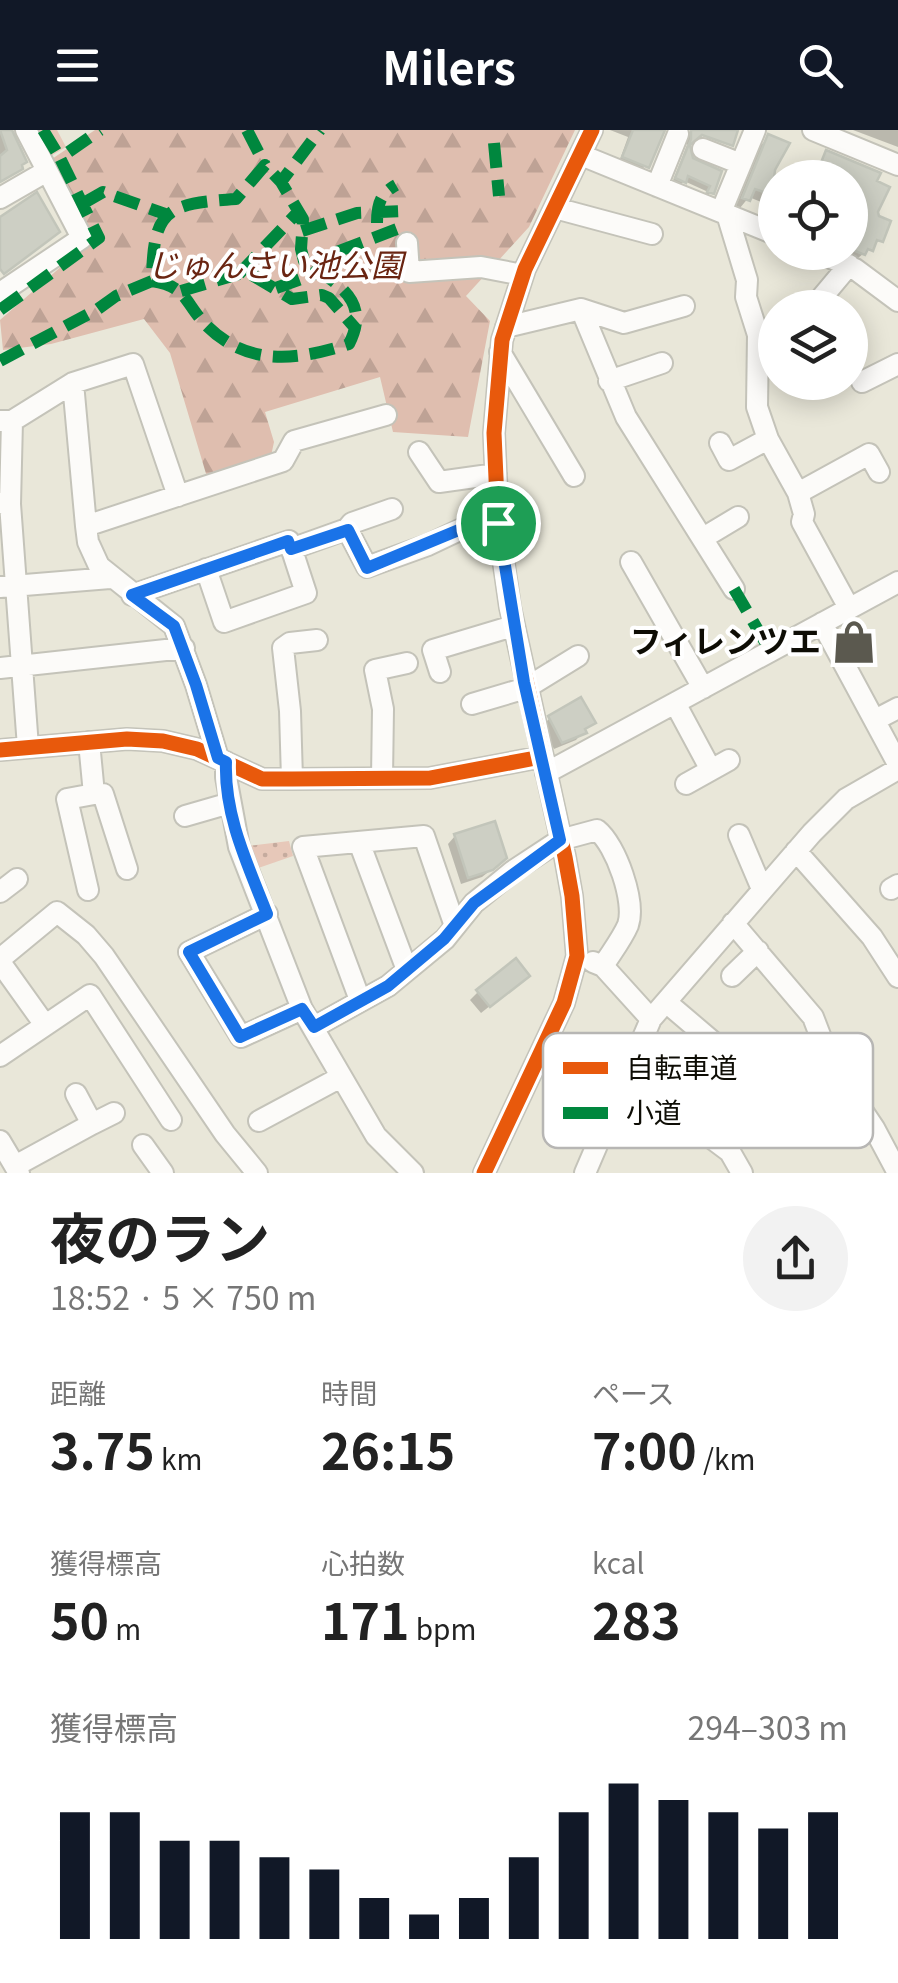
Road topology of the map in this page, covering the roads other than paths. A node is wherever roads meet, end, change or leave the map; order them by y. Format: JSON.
{"nodes":[{"id":1,"x":26,"y":130,"type":"edge"},
{"id":2,"x":592,"y":130,"type":"edge"},
{"id":3,"x":755,"y":130,"type":"edge"},
{"id":4,"x":813,"y":130,"type":"edge"},
{"id":5,"x":678,"y":134,"type":"dead end"},
{"id":6,"x":703,"y":149,"type":"dead end"},
{"id":7,"x":581,"y":155,"type":"junction"},
{"id":8,"x":741,"y":164,"type":"junction"},
{"id":9,"x":898,"y":165,"type":"edge"},
{"id":10,"x":47,"y":170,"type":"junction"},
{"id":11,"x":657,"y":186,"type":"junction"},
{"id":12,"x":0,"y":198,"type":"edge"},
{"id":13,"x":555,"y":208,"type":"junction"},
{"id":14,"x":724,"y":213,"type":"junction"},
{"id":15,"x":758,"y":227,"type":"edge"},
{"id":16,"x":652,"y":234,"type":"dead end"},
{"id":17,"x":406,"y":244,"type":"dead end"},
{"id":18,"x":844,"y":270,"type":"edge"},
{"id":19,"x":855,"y":270,"type":"edge"},
{"id":20,"x":523,"y":275,"type":"junction"},
{"id":21,"x":828,"y":290,"type":"edge"},
{"id":22,"x":0,"y":294,"type":"edge"},
{"id":23,"x":898,"y":301,"type":"edge"},
{"id":24,"x":684,"y":306,"type":"dead end"},
{"id":25,"x":581,"y":308,"type":"junction"},
{"id":26,"x":506,"y":328,"type":"junction"},
{"id":27,"x":500,"y":352,"type":"junction"},
{"id":28,"x":662,"y":363,"type":"dead end"},
{"id":29,"x":898,"y":364,"type":"edge"},
{"id":30,"x":868,"y":379,"type":"edge"},
{"id":31,"x":609,"y":381,"type":"junction"},
{"id":32,"x":72,"y":383,"type":"junction"},
{"id":33,"x":386,"y":415,"type":"dead end"},
{"id":34,"x":6,"y":421,"type":"edge"},
{"id":35,"x":768,"y":440,"type":"junction"},
{"id":36,"x":720,"y":443,"type":"dead end"},
{"id":37,"x":418,"y":452,"type":"dead end"},
{"id":38,"x":878,"y":472,"type":"dead end"},
{"id":39,"x":496,"y":474,"type":"junction"},
{"id":40,"x":574,"y":476,"type":"dead end"},
{"id":41,"x":798,"y":493,"type":"junction"},
{"id":42,"x":178,"y":496,"type":"junction"},
{"id":43,"x":5,"y":504,"type":"edge"},
{"id":44,"x":392,"y":509,"type":"dead end"},
{"id":45,"x":738,"y":517,"type":"dead end"},
{"id":46,"x":498,"y":523,"type":"junction"},
{"id":47,"x":86,"y":526,"type":"junction"},
{"id":48,"x":348,"y":530,"type":"junction"},
{"id":49,"x":703,"y":538,"type":"junction"},
{"id":50,"x":291,"y":549,"type":"junction"},
{"id":51,"x":632,"y":562,"type":"dead end"},
{"id":52,"x":206,"y":568,"type":"junction"},
{"id":53,"x":110,"y":578,"type":"junction"},
{"id":54,"x":898,"y":582,"type":"edge"},
{"id":55,"x":7,"y":586,"type":"edge"},
{"id":56,"x":734,"y":589,"type":"dead end"},
{"id":57,"x":132,"y":595,"type":"junction"},
{"id":58,"x":849,"y":608,"type":"junction"},
{"id":59,"x":822,"y":623,"type":"junction"},
{"id":60,"x":513,"y":626,"type":"junction"},
{"id":61,"x":317,"y":640,"type":"dead end"},
{"id":62,"x":184,"y":648,"type":"junction"},
{"id":63,"x":578,"y":656,"type":"dead end"},
{"id":64,"x":407,"y":663,"type":"dead end"},
{"id":65,"x":11,"y":667,"type":"edge"},
{"id":66,"x":440,"y":672,"type":"dead end"},
{"id":67,"x":526,"y":688,"type":"junction"},
{"id":68,"x":703,"y":688,"type":"junction"},
{"id":69,"x":676,"y":703,"type":"junction"},
{"id":70,"x":472,"y":704,"type":"dead end"},
{"id":71,"x":898,"y":708,"type":"edge"},
{"id":72,"x":876,"y":720,"type":"junction"},
{"id":73,"x":89,"y":742,"type":"junction"},
{"id":74,"x":28,"y":747,"type":"junction"},
{"id":75,"x":0,"y":750,"type":"edge"},
{"id":76,"x":222,"y":760,"type":"junction"},
{"id":77,"x":544,"y":765,"type":"junction"},
{"id":78,"x":898,"y":767,"type":"edge"},
{"id":79,"x":382,"y":778,"type":"junction"},
{"id":80,"x":292,"y":780,"type":"junction"},
{"id":81,"x":686,"y":784,"type":"dead end"},
{"id":82,"x":94,"y":794,"type":"junction"},
{"id":83,"x":230,"y":803,"type":"junction"},
{"id":84,"x":185,"y":816,"type":"dead end"},
{"id":85,"x":739,"y":834,"type":"dead end"},
{"id":86,"x":560,"y":840,"type":"junction"},
{"id":87,"x":360,"y":842,"type":"junction"},
{"id":88,"x":796,"y":851,"type":"junction"},
{"id":89,"x":127,"y":870,"type":"dead end"},
{"id":90,"x":762,"y":889,"type":"junction"},
{"id":91,"x":88,"y":890,"type":"dead end"},
{"id":92,"x":267,"y":914,"type":"junction"},
{"id":93,"x":733,"y":923,"type":"junction"},
{"id":94,"x":455,"y":926,"type":"junction"},
{"id":95,"x":758,"y":950,"type":"junction"},
{"id":96,"x":577,"y":956,"type":"junction"},
{"id":97,"x":0,"y":961,"type":"edge"},
{"id":98,"x":603,"y":966,"type":"junction"},
{"id":99,"x":407,"y":970,"type":"junction"},
{"id":100,"x":732,"y":976,"type":"dead end"},
{"id":101,"x":898,"y":977,"type":"edge"},
{"id":102,"x":360,"y":1000,"type":"junction"},
{"id":103,"x":666,"y":1002,"type":"junction"},
{"id":104,"x":308,"y":1018,"type":"junction"},
{"id":105,"x":650,"y":1019,"type":"junction"},
{"id":106,"x":45,"y":1025,"type":"junction"},
{"id":107,"x":550,"y":1033,"type":"edge"},
{"id":108,"x":644,"y":1033,"type":"edge"},
{"id":109,"x":702,"y":1033,"type":"edge"},
{"id":110,"x":819,"y":1033,"type":"edge"},
{"id":111,"x":543,"y":1048,"type":"edge"},
{"id":112,"x":0,"y":1056,"type":"edge"},
{"id":113,"x":341,"y":1077,"type":"junction"},
{"id":114,"x":76,"y":1094,"type":"dead end"},
{"id":115,"x":114,"y":1113,"type":"dead end"},
{"id":116,"x":171,"y":1120,"type":"dead end"},
{"id":117,"x":259,"y":1120,"type":"dead end"},
{"id":118,"x":92,"y":1124,"type":"junction"},
{"id":119,"x":873,"y":1140,"type":"edge"},
{"id":120,"x":0,"y":1141,"type":"edge"},
{"id":121,"x":143,"y":1145,"type":"dead end"},
{"id":122,"x":596,"y":1148,"type":"edge"},
{"id":123,"x":725,"y":1148,"type":"edge"},
{"id":124,"x":889,"y":1169,"type":"edge"},
{"id":125,"x":17,"y":1170,"type":"edge"},
{"id":126,"x":163,"y":1173,"type":"edge"},
{"id":127,"x":257,"y":1173,"type":"edge"},
{"id":128,"x":413,"y":1173,"type":"edge"},
{"id":129,"x":484,"y":1173,"type":"edge"},
{"id":130,"x":586,"y":1173,"type":"edge"},
{"id":131,"x":742,"y":1173,"type":"edge"}],
"edges":[{"from":1,"to":10,"type":"street"},
{"from":2,"to":7,"type":"street"},
{"from":3,"to":8,"type":"street"},
{"from":4,"to":9,"type":"street"},
{"from":5,"to":11,"type":"street"},
{"from":6,"to":8,"type":"street"},
{"from":7,"to":11,"type":"street"},
{"from":7,"to":13,"type":"street"},
{"from":8,"to":14,"type":"street"},
{"from":10,"to":12,"type":"street"},
{"from":10,"to":22,"type":"street"},
{"from":11,"to":14,"type":"street"},
{"from":13,"to":16,"type":"street"},
{"from":13,"to":20,"type":"street"},
{"from":14,"to":15,"type":"street"},
{"from":14,"to":35,"type":"street"},
{"from":17,"to":20,"type":"street"},
{"from":18,"to":21,"type":"street"},
{"from":19,"to":23,"type":"street"},
{"from":20,"to":26,"type":"street"},
{"from":24,"to":25,"type":"street"},
{"from":25,"to":26,"type":"street"},
{"from":25,"to":31,"type":"street"},
{"from":26,"to":27,"type":"street"},
{"from":27,"to":39,"type":"street"},
{"from":27,"to":40,"type":"street"},
{"from":28,"to":31,"type":"street"},
{"from":29,"to":30,"type":"street"},
{"from":31,"to":49,"type":"street"},
{"from":32,"to":34,"type":"street"},
{"from":32,"to":42,"type":"street"},
{"from":32,"to":47,"type":"street"},
{"from":33,"to":42,"type":"street"},
{"from":34,"to":43,"type":"street"},
{"from":35,"to":36,"type":"street"},
{"from":35,"to":41,"type":"street"},
{"from":37,"to":39,"type":"street"},
{"from":38,"to":41,"type":"street"},
{"from":39,"to":46,"type":"street"},
{"from":41,"to":58,"type":"street"},
{"from":42,"to":47,"type":"street"},
{"from":43,"to":55,"type":"street"},
{"from":44,"to":48,"type":"street"},
{"from":45,"to":49,"type":"street"},
{"from":46,"to":48,"type":"street"},
{"from":46,"to":60,"type":"street"},
{"from":47,"to":53,"type":"street"},
{"from":48,"to":50,"type":"street"},
{"from":49,"to":56,"type":"street"},
{"from":50,"to":52,"type":"street"},
{"from":50,"to":52,"type":"street"},
{"from":51,"to":68,"type":"street"},
{"from":52,"to":57,"type":"street"},
{"from":53,"to":55,"type":"street"},
{"from":53,"to":57,"type":"street"},
{"from":54,"to":58,"type":"street"},
{"from":55,"to":65,"type":"street"},
{"from":57,"to":62,"type":"street"},
{"from":58,"to":59,"type":"street"},
{"from":59,"to":68,"type":"street"},
{"from":59,"to":72,"type":"street"},
{"from":60,"to":66,"type":"street"},
{"from":60,"to":67,"type":"street"},
{"from":61,"to":80,"type":"street"},
{"from":62,"to":65,"type":"street"},
{"from":62,"to":76,"type":"street"},
{"from":63,"to":67,"type":"street"},
{"from":64,"to":79,"type":"street"},
{"from":65,"to":74,"type":"street"},
{"from":67,"to":70,"type":"street"},
{"from":67,"to":77,"type":"street"},
{"from":68,"to":69,"type":"street"},
{"from":69,"to":77,"type":"street"},
{"from":69,"to":81,"type":"street"},
{"from":71,"to":72,"type":"street"},
{"from":72,"to":78,"type":"street"},
{"from":73,"to":74,"type":"street"},
{"from":73,"to":76,"type":"street"},
{"from":73,"to":82,"type":"street"},
{"from":74,"to":75,"type":"street"},
{"from":76,"to":80,"type":"street"},
{"from":76,"to":83,"type":"street"},
{"from":77,"to":79,"type":"street"},
{"from":77,"to":86,"type":"street"},
{"from":78,"to":88,"type":"street"},
{"from":79,"to":80,"type":"street"},
{"from":82,"to":89,"type":"street"},
{"from":82,"to":91,"type":"street"},
{"from":83,"to":84,"type":"street"},
{"from":83,"to":92,"type":"street"},
{"from":85,"to":90,"type":"street"},
{"from":86,"to":94,"type":"street"},
{"from":86,"to":96,"type":"street"},
{"from":86,"to":98,"type":"street"},
{"from":87,"to":94,"type":"street"},
{"from":87,"to":99,"type":"street"},
{"from":87,"to":102,"type":"street"},
{"from":88,"to":90,"type":"street"},
{"from":88,"to":101,"type":"street"},
{"from":90,"to":93,"type":"street"},
{"from":92,"to":104,"type":"street"},
{"from":92,"to":104,"type":"street"},
{"from":93,"to":95,"type":"street"},
{"from":93,"to":103,"type":"street"},
{"from":94,"to":99,"type":"street"},
{"from":95,"to":100,"type":"street"},
{"from":95,"to":110,"type":"street"},
{"from":96,"to":98,"type":"street"},
{"from":96,"to":107,"type":"street"},
{"from":97,"to":106,"type":"street"},
{"from":97,"to":127,"type":"street"},
{"from":98,"to":105,"type":"street"},
{"from":99,"to":102,"type":"street"},
{"from":102,"to":104,"type":"street"},
{"from":103,"to":105,"type":"street"},
{"from":103,"to":109,"type":"street"},
{"from":104,"to":113,"type":"street"},
{"from":105,"to":108,"type":"street"},
{"from":106,"to":112,"type":"street"},
{"from":106,"to":116,"type":"street"},
{"from":111,"to":129,"type":"street"},
{"from":113,"to":117,"type":"street"},
{"from":113,"to":128,"type":"street"},
{"from":114,"to":118,"type":"street"},
{"from":115,"to":118,"type":"street"},
{"from":118,"to":125,"type":"street"},
{"from":119,"to":124,"type":"street"},
{"from":120,"to":125,"type":"street"},
{"from":121,"to":126,"type":"street"},
{"from":122,"to":130,"type":"street"},
{"from":123,"to":131,"type":"street"}]}
